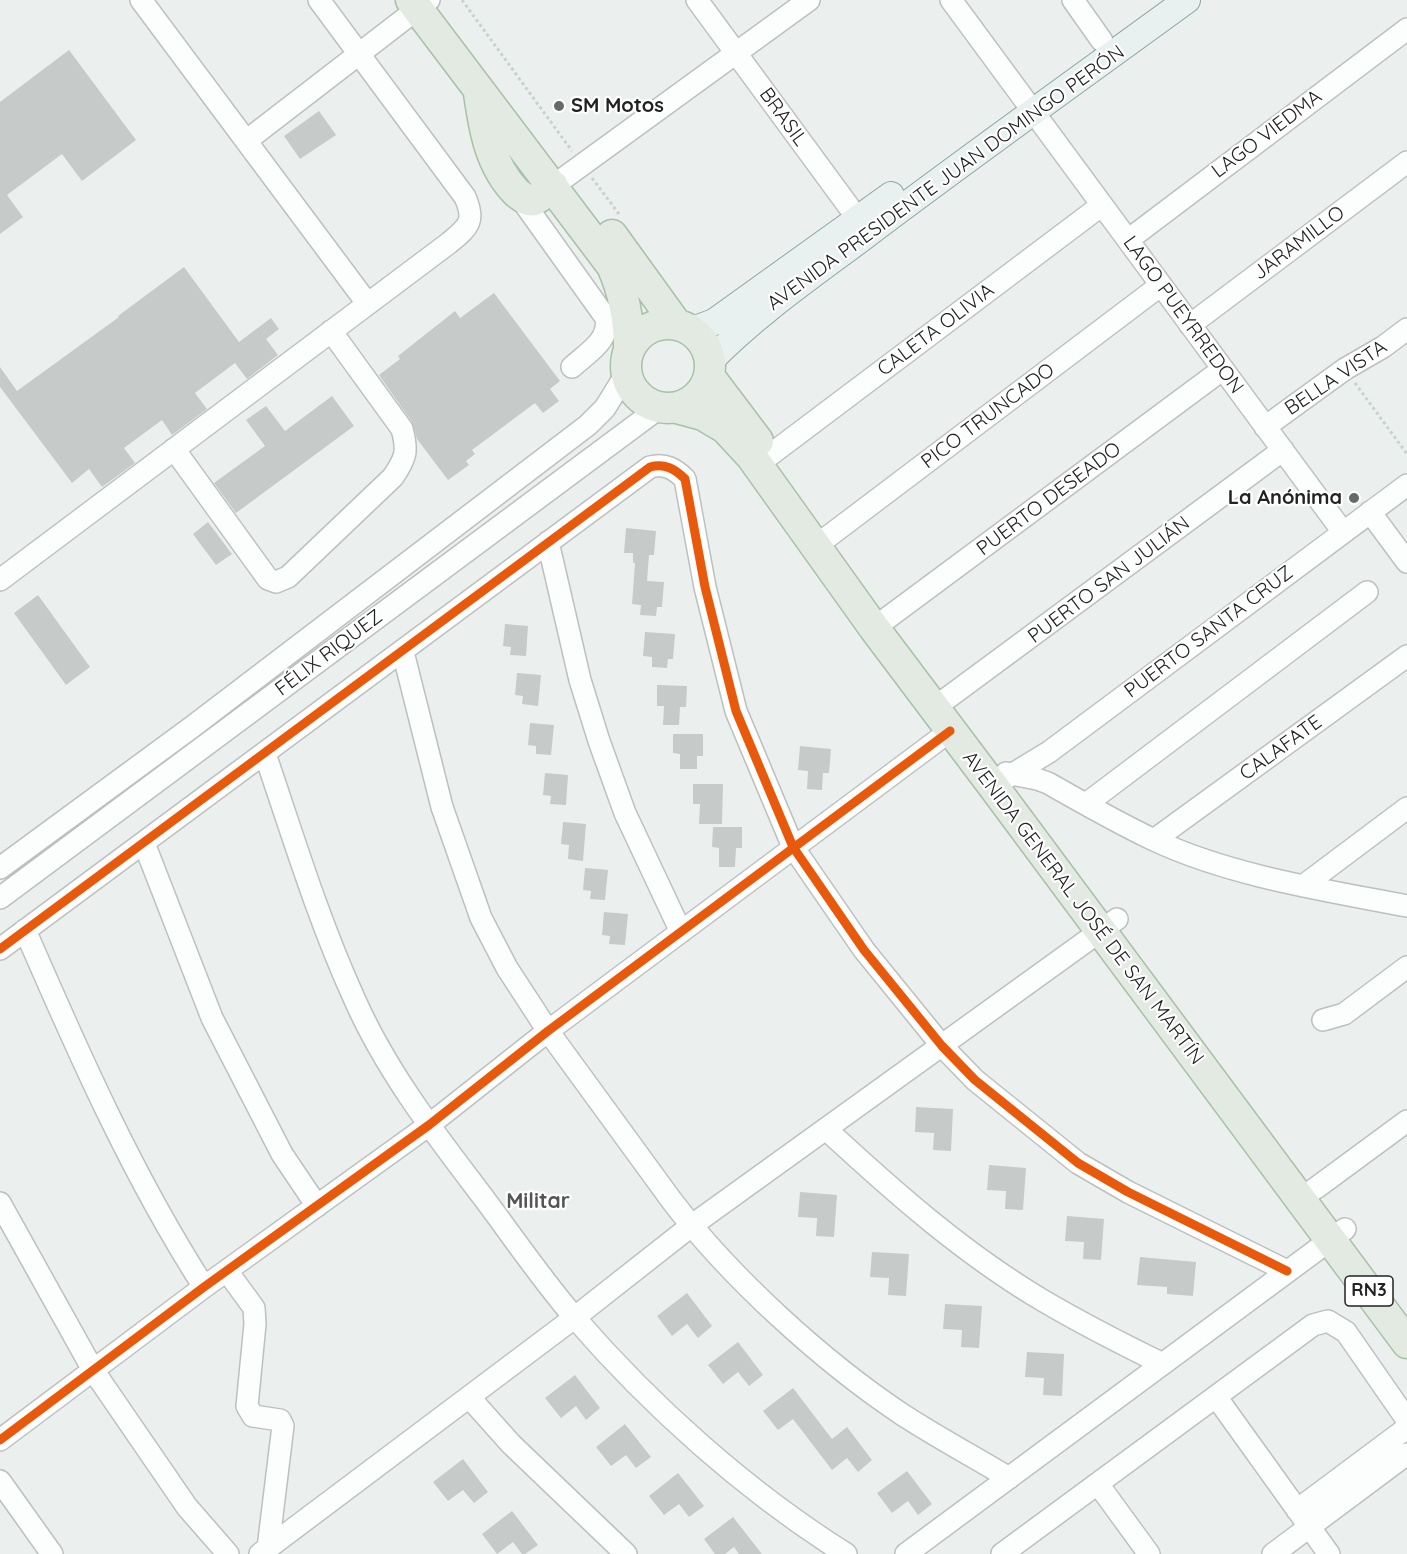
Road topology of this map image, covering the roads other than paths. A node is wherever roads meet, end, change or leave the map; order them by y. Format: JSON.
{"nodes":[{"id":1,"x":141,"y":0,"type":"edge"},
{"id":2,"x":319,"y":0,"type":"edge"},
{"id":3,"x":697,"y":0,"type":"edge"},
{"id":4,"x":808,"y":0,"type":"edge"},
{"id":5,"x":951,"y":0,"type":"edge"},
{"id":6,"x":1073,"y":0,"type":"edge"},
{"id":7,"x":1157,"y":0,"type":"edge"},
{"id":8,"x":1186,"y":0,"type":"edge"},
{"id":9,"x":423,"y":2,"type":"edge"},
{"id":10,"x":1407,"y":29,"type":"edge"},
{"id":11,"x":1102,"y":41,"type":"junction"},
{"id":12,"x":736,"y":53,"type":"junction"},
{"id":13,"x":360,"y":54,"type":"junction"},
{"id":14,"x":1028,"y":105,"type":"junction"},
{"id":15,"x":246,"y":141,"type":"junction"},
{"id":16,"x":1407,"y":162,"type":"edge"},
{"id":17,"x":540,"y":193,"type":"junction"},
{"id":18,"x":1102,"y":206,"type":"junction"},
{"id":19,"x":863,"y":226,"type":"junction"},
{"id":20,"x":1128,"y":240,"type":"junction"},
{"id":21,"x":1161,"y":285,"type":"junction"},
{"id":22,"x":368,"y":303,"type":"junction"},
{"id":23,"x":1190,"y":325,"type":"junction"},
{"id":24,"x":684,"y":328,"type":"junction"},
{"id":25,"x":1407,"y":329,"type":"edge"},
{"id":26,"x":331,"y":331,"type":"junction"},
{"id":27,"x":628,"y":361,"type":"junction"},
{"id":28,"x":572,"y":367,"type":"dead end"},
{"id":29,"x":709,"y":369,"type":"junction"},
{"id":30,"x":1223,"y":369,"type":"junction"},
{"id":31,"x":668,"y":408,"type":"junction"},
{"id":32,"x":1265,"y":427,"type":"junction"},
{"id":33,"x":174,"y":449,"type":"junction"},
{"id":34,"x":1283,"y":450,"type":"junction"},
{"id":35,"x":770,"y":455,"type":"junction"},
{"id":36,"x":1407,"y":485,"type":"edge"},
{"id":37,"x":1370,"y":512,"type":"junction"},
{"id":38,"x":1343,"y":532,"type":"junction"},
{"id":39,"x":821,"y":540,"type":"junction"},
{"id":40,"x":548,"y":543,"type":"junction"},
{"id":41,"x":1407,"y":562,"type":"edge"},
{"id":42,"x":0,"y":579,"type":"edge"},
{"id":43,"x":1367,"y":591,"type":"dead end"},
{"id":44,"x":882,"y":622,"type":"junction"},
{"id":45,"x":403,"y":652,"type":"junction"},
{"id":46,"x":1407,"y":656,"type":"edge"},
{"id":47,"x":945,"y":712,"type":"junction"},
{"id":48,"x":265,"y":754,"type":"junction"},
{"id":49,"x":1001,"y":781,"type":"junction"},
{"id":50,"x":1086,"y":804,"type":"junction"},
{"id":51,"x":1407,"y":808,"type":"edge"},
{"id":52,"x":1154,"y":840,"type":"junction"},
{"id":53,"x":144,"y":843,"type":"junction"},
{"id":54,"x":793,"y":847,"type":"junction"},
{"id":55,"x":0,"y":868,"type":"edge"},
{"id":56,"x":1303,"y":886,"type":"junction"},
{"id":57,"x":0,"y":898,"type":"edge"},
{"id":58,"x":1407,"y":906,"type":"edge"},
{"id":59,"x":1109,"y":926,"type":"junction"},
{"id":60,"x":25,"y":930,"type":"junction"},
{"id":61,"x":681,"y":932,"type":"junction"},
{"id":62,"x":0,"y":949,"type":"edge"},
{"id":63,"x":1407,"y":968,"type":"edge"},
{"id":64,"x":1323,"y":1020,"type":"dead end"},
{"id":65,"x":548,"y":1031,"type":"junction"},
{"id":66,"x":942,"y":1047,"type":"junction"},
{"id":67,"x":1407,"y":1121,"type":"edge"},
{"id":68,"x":429,"y":1125,"type":"junction"},
{"id":69,"x":827,"y":1130,"type":"junction"},
{"id":70,"x":1308,"y":1194,"type":"junction"},
{"id":71,"x":0,"y":1203,"type":"edge"},
{"id":72,"x":317,"y":1206,"type":"junction"},
{"id":73,"x":691,"y":1226,"type":"junction"},
{"id":74,"x":1337,"y":1235,"type":"junction"},
{"id":75,"x":227,"y":1271,"type":"junction"},
{"id":76,"x":1287,"y":1271,"type":"junction"},
{"id":77,"x":204,"y":1287,"type":"junction"},
{"id":78,"x":1407,"y":1313,"type":"edge"},
{"id":79,"x":574,"y":1318,"type":"junction"},
{"id":80,"x":1407,"y":1343,"type":"edge"},
{"id":81,"x":1163,"y":1364,"type":"junction"},
{"id":82,"x":93,"y":1370,"type":"junction"},
{"id":83,"x":469,"y":1397,"type":"junction"},
{"id":84,"x":1217,"y":1398,"type":"junction"},
{"id":85,"x":1407,"y":1420,"type":"edge"},
{"id":86,"x":1407,"y":1428,"type":"edge"},
{"id":87,"x":0,"y":1440,"type":"edge"},
{"id":88,"x":1407,"y":1454,"type":"edge"},
{"id":89,"x":1009,"y":1478,"type":"junction"},
{"id":90,"x":0,"y":1481,"type":"edge"},
{"id":91,"x":1098,"y":1484,"type":"junction"},
{"id":92,"x":1303,"y":1519,"type":"junction"},
{"id":93,"x":264,"y":1551,"type":"edge"},
{"id":94,"x":52,"y":1554,"type":"edge"},
{"id":95,"x":228,"y":1554,"type":"edge"},
{"id":96,"x":626,"y":1554,"type":"edge"},
{"id":97,"x":846,"y":1554,"type":"edge"},
{"id":98,"x":906,"y":1554,"type":"edge"},
{"id":99,"x":1002,"y":1554,"type":"edge"},
{"id":100,"x":1149,"y":1554,"type":"edge"},
{"id":101,"x":1273,"y":1554,"type":"edge"},
{"id":102,"x":1329,"y":1554,"type":"edge"}],
"edges":[{"from":1,"to":15,"type":"street"},
{"from":2,"to":13,"type":"street"},
{"from":3,"to":12,"type":"street","name":"BRASIL"},
{"from":4,"to":12,"type":"street"},
{"from":5,"to":14,"type":"street","name":"LAGO PUEYRREDON"},
{"from":6,"to":11,"type":"street"},
{"from":7,"to":11,"type":"main road","name":"AVENIDA PRESIDENTE JUAN DOMINGO PERÓN"},
{"from":8,"to":14,"type":"main road","name":"AVENIDA PRESIDENTE JUAN DOMINGO PERÓN"},
{"from":9,"to":13,"type":"street"},
{"from":9,"to":17,"type":"highway","name":"AVENIDA GENERAL JOSÉ DE SAN MARTÍN"},
{"from":9,"to":17,"type":"highway"},
{"from":10,"to":20,"type":"street","name":"LAGO VIEDMA"},
{"from":11,"to":14,"type":"main road","name":"AVENIDA PRESIDENTE JUAN DOMINGO PERÓN"},
{"from":12,"to":17,"type":"street"},
{"from":12,"to":19,"type":"street","name":"BRASIL"},
{"from":13,"to":15,"type":"street"},
{"from":13,"to":22,"type":"street"},
{"from":14,"to":18,"type":"street","name":"LAGO PUEYRREDON"},
{"from":14,"to":19,"type":"main road","name":"AVENIDA PRESIDENTE JUAN DOMINGO PERÓN"},
{"from":15,"to":22,"type":"street"},
{"from":16,"to":23,"type":"street","name":"JARAMILLO"},
{"from":17,"to":24,"type":"highway","name":"AVENIDA GENERAL JOSÉ DE SAN MARTÍN"},
{"from":17,"to":27,"type":"highway","name":"AVENIDA GENERAL JOSÉ DE SAN MARTÍN"},
{"from":17,"to":28,"type":"street"},
{"from":18,"to":20,"type":"street","name":"LAGO PUEYRREDON"},
{"from":18,"to":35,"type":"street","name":"CALETA OLIVIA"},
{"from":19,"to":24,"type":"main road","name":"AVENIDA PRESIDENTE JUAN DOMINGO PERÓN"},
{"from":19,"to":29,"type":"main road","name":"AVENIDA PRESIDENTE JUAN DOMINGO PERÓN"},
{"from":20,"to":21,"type":"street","name":"LAGO PUEYRREDON"},
{"from":21,"to":23,"type":"street","name":"LAGO PUEYRREDON"},
{"from":21,"to":39,"type":"street","name":"PICO TRUNCADO"},
{"from":22,"to":26,"type":"street"},
{"from":23,"to":30,"type":"street","name":"LAGO PUEYRREDON"},
{"from":24,"to":27,"type":"highway"},
{"from":24,"to":29,"type":"highway","name":"AVENIDA GENERAL JOSÉ DE SAN MARTÍN"},
{"from":25,"to":32,"type":"street","name":"BELLA VISTA"},
{"from":26,"to":33,"type":"street"},
{"from":26,"to":33,"type":"street"},
{"from":27,"to":31,"type":"highway","name":"AVENIDA GENERAL JOSÉ DE SAN MARTÍN"},
{"from":27,"to":55,"type":"street","name":"FÉLIX RIQUEZ"},
{"from":29,"to":31,"type":"highway"},
{"from":29,"to":35,"type":"highway","name":"AVENIDA GENERAL JOSÉ DE SAN MARTÍN"},
{"from":30,"to":32,"type":"street","name":"LAGO PUEYRREDON"},
{"from":30,"to":44,"type":"street","name":"PUERTO DESEADO"},
{"from":31,"to":39,"type":"highway","name":"AVENIDA GENERAL JOSÉ DE SAN MARTÍN"},
{"from":31,"to":57,"type":"street","name":"FÉLIX RIQUEZ"},
{"from":32,"to":34,"type":"street","name":"LAGO PUEYRREDON"},
{"from":33,"to":42,"type":"street"},
{"from":34,"to":38,"type":"street","name":"LAGO PUEYRREDON"},
{"from":34,"to":47,"type":"street","name":"PUERTO SAN JULIÁN"},
{"from":35,"to":39,"type":"highway","name":"AVENIDA GENERAL JOSÉ DE SAN MARTÍN"},
{"from":36,"to":37,"type":"street","name":"PUERTO SANTA CRUZ"},
{"from":37,"to":38,"type":"street","name":"PUERTO SANTA CRUZ"},
{"from":37,"to":41,"type":"street"},
{"from":38,"to":49,"type":"street","name":"PUERTO SANTA CRUZ"},
{"from":39,"to":44,"type":"highway","name":"AVENIDA GENERAL JOSÉ DE SAN MARTÍN"},
{"from":40,"to":45,"type":"street"},
{"from":40,"to":54,"type":"street"},
{"from":40,"to":61,"type":"street"},
{"from":43,"to":50,"type":"street"},
{"from":44,"to":47,"type":"highway","name":"AVENIDA GENERAL JOSÉ DE SAN MARTÍN"},
{"from":45,"to":48,"type":"street"},
{"from":45,"to":65,"type":"street"},
{"from":46,"to":52,"type":"street","name":"CALAFATE"},
{"from":47,"to":49,"type":"highway","name":"AVENIDA GENERAL JOSÉ DE SAN MARTÍN"},
{"from":47,"to":49,"type":"highway","name":"AVENIDA GENERAL JOSÉ DE SAN MARTÍN"},
{"from":47,"to":54,"type":"street","name":"PUERTO SAN JULIÁN"},
{"from":48,"to":53,"type":"street"},
{"from":48,"to":68,"type":"street"},
{"from":49,"to":50,"type":"street"},
{"from":49,"to":59,"type":"highway","name":"AVENIDA GENERAL JOSÉ DE SAN MARTÍN"},
{"from":50,"to":52,"type":"street"},
{"from":51,"to":56,"type":"street"},
{"from":52,"to":56,"type":"street"},
{"from":53,"to":60,"type":"street"},
{"from":53,"to":72,"type":"street"},
{"from":54,"to":61,"type":"street","name":"PUERTO SAN JULIÁN"},
{"from":54,"to":66,"type":"street"},
{"from":56,"to":58,"type":"street"},
{"from":59,"to":66,"type":"street"},
{"from":59,"to":70,"type":"highway","name":"AVENIDA GENERAL JOSÉ DE SAN MARTÍN"},
{"from":60,"to":62,"type":"street"},
{"from":60,"to":77,"type":"street"},
{"from":61,"to":65,"type":"street","name":"PUERTO SAN JULIÁN"},
{"from":63,"to":64,"type":"street"},
{"from":65,"to":68,"type":"street","name":"PUERTO SAN JULIÁN"},
{"from":65,"to":73,"type":"street"},
{"from":66,"to":69,"type":"street"},
{"from":66,"to":76,"type":"street"},
{"from":67,"to":70,"type":"street"},
{"from":68,"to":72,"type":"street","name":"PUERTO SAN JULIÁN"},
{"from":68,"to":79,"type":"street"},
{"from":69,"to":73,"type":"street"},
{"from":69,"to":81,"type":"street"},
{"from":70,"to":74,"type":"highway","name":"AVENIDA GENERAL JOSÉ DE SAN MARTÍN"},
{"from":71,"to":82,"type":"street"},
{"from":72,"to":75,"type":"street","name":"PUERTO SAN JULIÁN"},
{"from":73,"to":79,"type":"street"},
{"from":73,"to":89,"type":"street"},
{"from":74,"to":76,"type":"street"},
{"from":74,"to":78,"type":"highway","name":"AVENIDA GENERAL JOSÉ DE SAN MARTÍN"},
{"from":74,"to":80,"type":"highway","name":"AVENIDA GENERAL JOSÉ DE SAN MARTÍN","number":"RN3"},
{"from":75,"to":77,"type":"street","name":"PUERTO SAN JULIÁN"},
{"from":75,"to":93,"type":"street"},
{"from":76,"to":81,"type":"street"},
{"from":77,"to":82,"type":"street","name":"PUERTO SAN JULIÁN"},
{"from":79,"to":83,"type":"street"},
{"from":79,"to":97,"type":"street"},
{"from":81,"to":89,"type":"street"},
{"from":82,"to":87,"type":"street","name":"PUERTO SAN JULIÁN"},
{"from":82,"to":95,"type":"street"},
{"from":83,"to":93,"type":"street"},
{"from":83,"to":96,"type":"street"},
{"from":84,"to":85,"type":"street"},
{"from":84,"to":91,"type":"street"},
{"from":84,"to":92,"type":"street"},
{"from":86,"to":92,"type":"street"},
{"from":88,"to":92,"type":"street"},
{"from":89,"to":98,"type":"street"},
{"from":90,"to":94,"type":"street"},
{"from":91,"to":99,"type":"street"},
{"from":91,"to":100,"type":"street"},
{"from":92,"to":101,"type":"street"},
{"from":92,"to":102,"type":"street"}]}
